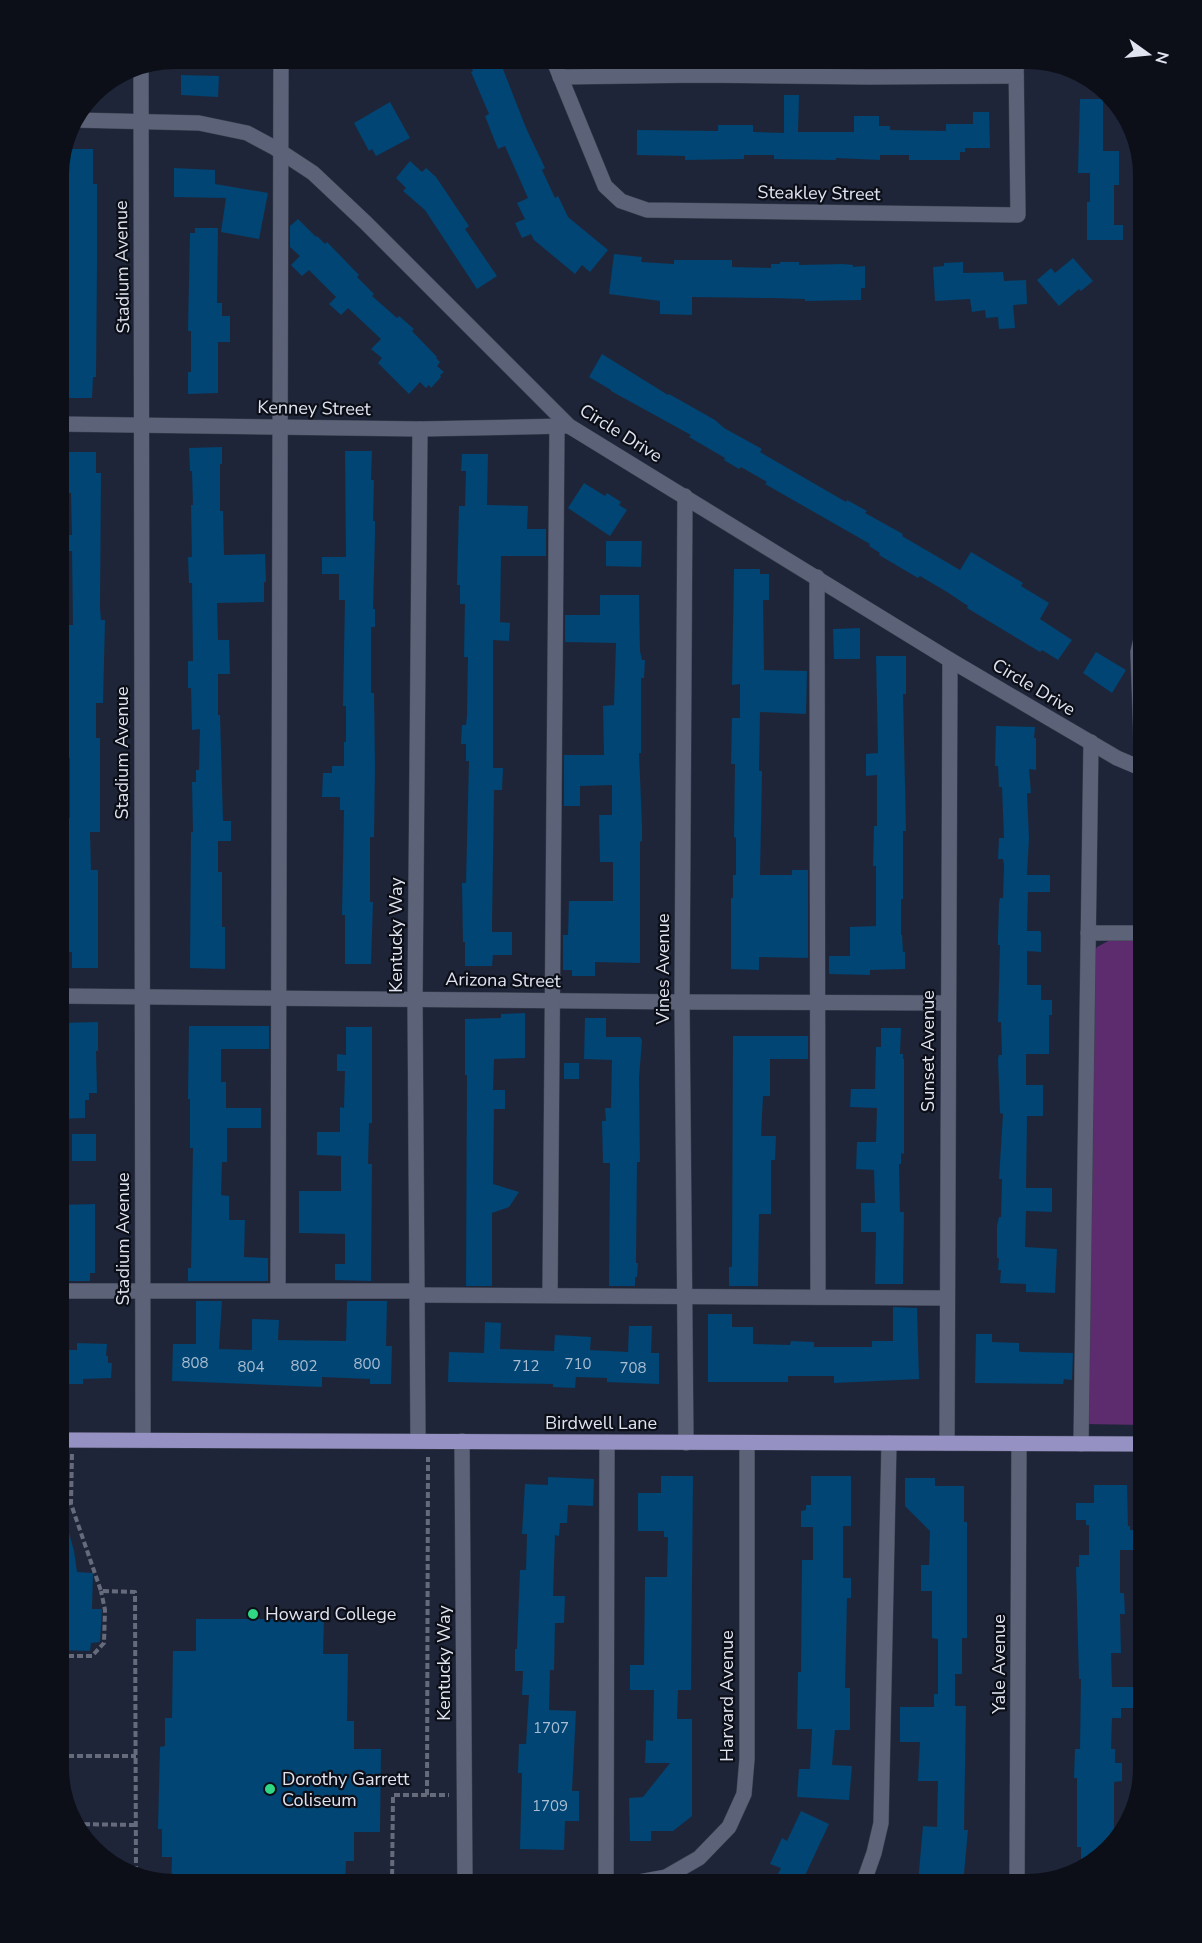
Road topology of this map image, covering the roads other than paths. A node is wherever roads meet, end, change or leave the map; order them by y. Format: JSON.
{"nodes":[{"id":1,"x":281,"y":69,"type":"edge"},
{"id":2,"x":557,"y":69,"type":"edge"},
{"id":3,"x":1016,"y":69,"type":"edge"},
{"id":4,"x":141,"y":75,"type":"edge"},
{"id":5,"x":1016,"y":76,"type":"junction"},
{"id":6,"x":560,"y":77,"type":"junction"},
{"id":7,"x":84,"y":120,"type":"edge"},
{"id":8,"x":140,"y":120,"type":"junction"},
{"id":9,"x":281,"y":152,"type":"junction"},
{"id":10,"x":69,"y":424,"type":"edge"},
{"id":11,"x":143,"y":424,"type":"junction"},
{"id":12,"x":563,"y":426,"type":"junction"},
{"id":13,"x":280,"y":427,"type":"junction"},
{"id":14,"x":420,"y":429,"type":"junction"},
{"id":15,"x":685,"y":496,"type":"junction"},
{"id":16,"x":817,"y":577,"type":"junction"},
{"id":17,"x":950,"y":660,"type":"junction"},
{"id":18,"x":1091,"y":742,"type":"junction"},
{"id":19,"x":1133,"y":765,"type":"edge"},
{"id":20,"x":1088,"y":933,"type":"junction"},
{"id":21,"x":1133,"y":933,"type":"edge"},
{"id":22,"x":141,"y":995,"type":"junction"},
{"id":23,"x":69,"y":996,"type":"edge"},
{"id":24,"x":279,"y":997,"type":"junction"},
{"id":25,"x":415,"y":999,"type":"junction"},
{"id":26,"x":553,"y":1001,"type":"junction"},
{"id":27,"x":682,"y":1002,"type":"junction"},
{"id":28,"x":818,"y":1002,"type":"junction"},
{"id":29,"x":948,"y":1002,"type":"junction"},
{"id":30,"x":279,"y":1290,"type":"junction"},
{"id":31,"x":69,"y":1291,"type":"edge"},
{"id":32,"x":142,"y":1292,"type":"junction"},
{"id":33,"x":417,"y":1293,"type":"junction"},
{"id":34,"x":550,"y":1295,"type":"junction"},
{"id":35,"x":685,"y":1295,"type":"junction"},
{"id":36,"x":818,"y":1297,"type":"junction"},
{"id":37,"x":947,"y":1298,"type":"junction"},
{"id":38,"x":69,"y":1440,"type":"edge"},
{"id":39,"x":143,"y":1440,"type":"junction"},
{"id":40,"x":423,"y":1441,"type":"junction"},
{"id":41,"x":462,"y":1441,"type":"junction"},
{"id":42,"x":607,"y":1442,"type":"junction"},
{"id":43,"x":686,"y":1443,"type":"junction"},
{"id":44,"x":747,"y":1443,"type":"junction"},
{"id":45,"x":889,"y":1443,"type":"junction"},
{"id":46,"x":947,"y":1443,"type":"junction"},
{"id":47,"x":1019,"y":1444,"type":"junction"},
{"id":48,"x":1081,"y":1444,"type":"junction"},
{"id":49,"x":1133,"y":1444,"type":"edge"},
{"id":50,"x":465,"y":1874,"type":"edge"},
{"id":51,"x":606,"y":1874,"type":"edge"},
{"id":52,"x":671,"y":1874,"type":"edge"},
{"id":53,"x":867,"y":1874,"type":"edge"},
{"id":54,"x":1017,"y":1874,"type":"edge"}],
"edges":[{"from":1,"to":9,"type":"street"},
{"from":2,"to":6,"type":"street"},
{"from":3,"to":5,"type":"street"},
{"from":4,"to":8,"type":"street","name":"Stadium Avenue"},
{"from":5,"to":6,"type":"street"},
{"from":5,"to":6,"type":"street","name":"Steakley Street"},
{"from":7,"to":8,"type":"street","name":"Circle Drive"},
{"from":8,"to":9,"type":"street","name":"Circle Drive"},
{"from":8,"to":11,"type":"street","name":"Stadium Avenue"},
{"from":9,"to":12,"type":"street","name":"Circle Drive"},
{"from":9,"to":13,"type":"street"},
{"from":10,"to":11,"type":"street","name":"Kenney Street"},
{"from":11,"to":13,"type":"street","name":"Kenney Street"},
{"from":11,"to":22,"type":"street","name":"Stadium Avenue"},
{"from":12,"to":14,"type":"street","name":"Kenney Street"},
{"from":12,"to":15,"type":"street","name":"Circle Drive"},
{"from":12,"to":26,"type":"street"},
{"from":13,"to":14,"type":"street","name":"Kenney Street"},
{"from":13,"to":24,"type":"street"},
{"from":14,"to":25,"type":"street","name":"Kentucky Way"},
{"from":15,"to":16,"type":"street","name":"Circle Drive"},
{"from":15,"to":27,"type":"street","name":"Vines Avenue"},
{"from":16,"to":17,"type":"street","name":"Circle Drive"},
{"from":16,"to":28,"type":"street"},
{"from":17,"to":18,"type":"street","name":"Circle Drive"},
{"from":17,"to":29,"type":"street","name":"Sunset Avenue"},
{"from":18,"to":19,"type":"street","name":"Circle Drive"},
{"from":18,"to":20,"type":"street"},
{"from":20,"to":21,"type":"street"},
{"from":20,"to":48,"type":"street"},
{"from":22,"to":23,"type":"street","name":"Arizona Street"},
{"from":22,"to":24,"type":"street","name":"Arizona Street"},
{"from":22,"to":32,"type":"street","name":"Stadium Avenue"},
{"from":24,"to":25,"type":"street","name":"Arizona Street"},
{"from":24,"to":30,"type":"street"},
{"from":25,"to":26,"type":"street","name":"Arizona Street"},
{"from":25,"to":33,"type":"street","name":"Kentucky Way"},
{"from":26,"to":27,"type":"street","name":"Arizona Street"},
{"from":26,"to":34,"type":"street"},
{"from":27,"to":28,"type":"street","name":"Arizona Street"},
{"from":27,"to":35,"type":"street","name":"Vines Avenue"},
{"from":28,"to":29,"type":"street","name":"Arizona Street"},
{"from":28,"to":36,"type":"street"},
{"from":29,"to":37,"type":"street","name":"Sunset Avenue"},
{"from":30,"to":32,"type":"street"},
{"from":30,"to":33,"type":"street"},
{"from":31,"to":32,"type":"street"},
{"from":32,"to":39,"type":"street","name":"Stadium Avenue"},
{"from":33,"to":34,"type":"street"},
{"from":33,"to":40,"type":"street","name":"Kentucky Way"},
{"from":34,"to":35,"type":"street"},
{"from":35,"to":36,"type":"street"},
{"from":35,"to":43,"type":"street","name":"Vines Avenue"},
{"from":36,"to":37,"type":"street"},
{"from":37,"to":46,"type":"street","name":"Sunset Avenue"},
{"from":38,"to":39,"type":"main road","name":"Birdwell Lane"},
{"from":39,"to":40,"type":"main road","name":"Birdwell Lane"},
{"from":40,"to":41,"type":"main road","name":"Birdwell Lane"},
{"from":41,"to":42,"type":"main road","name":"Birdwell Lane"},
{"from":41,"to":50,"type":"street","name":"Kentucky Way"},
{"from":42,"to":43,"type":"main road","name":"Birdwell Lane"},
{"from":42,"to":51,"type":"street"},
{"from":43,"to":44,"type":"main road","name":"Birdwell Lane"},
{"from":44,"to":45,"type":"main road","name":"Birdwell Lane"},
{"from":44,"to":52,"type":"street","name":"Harvard Avenue"},
{"from":45,"to":46,"type":"main road","name":"Birdwell Lane"},
{"from":45,"to":53,"type":"street"},
{"from":46,"to":47,"type":"main road","name":"Birdwell Lane"},
{"from":47,"to":48,"type":"main road","name":"Birdwell Lane"},
{"from":47,"to":54,"type":"street","name":"Yale Avenue"},
{"from":48,"to":49,"type":"main road","name":"Birdwell Lane"}]}
